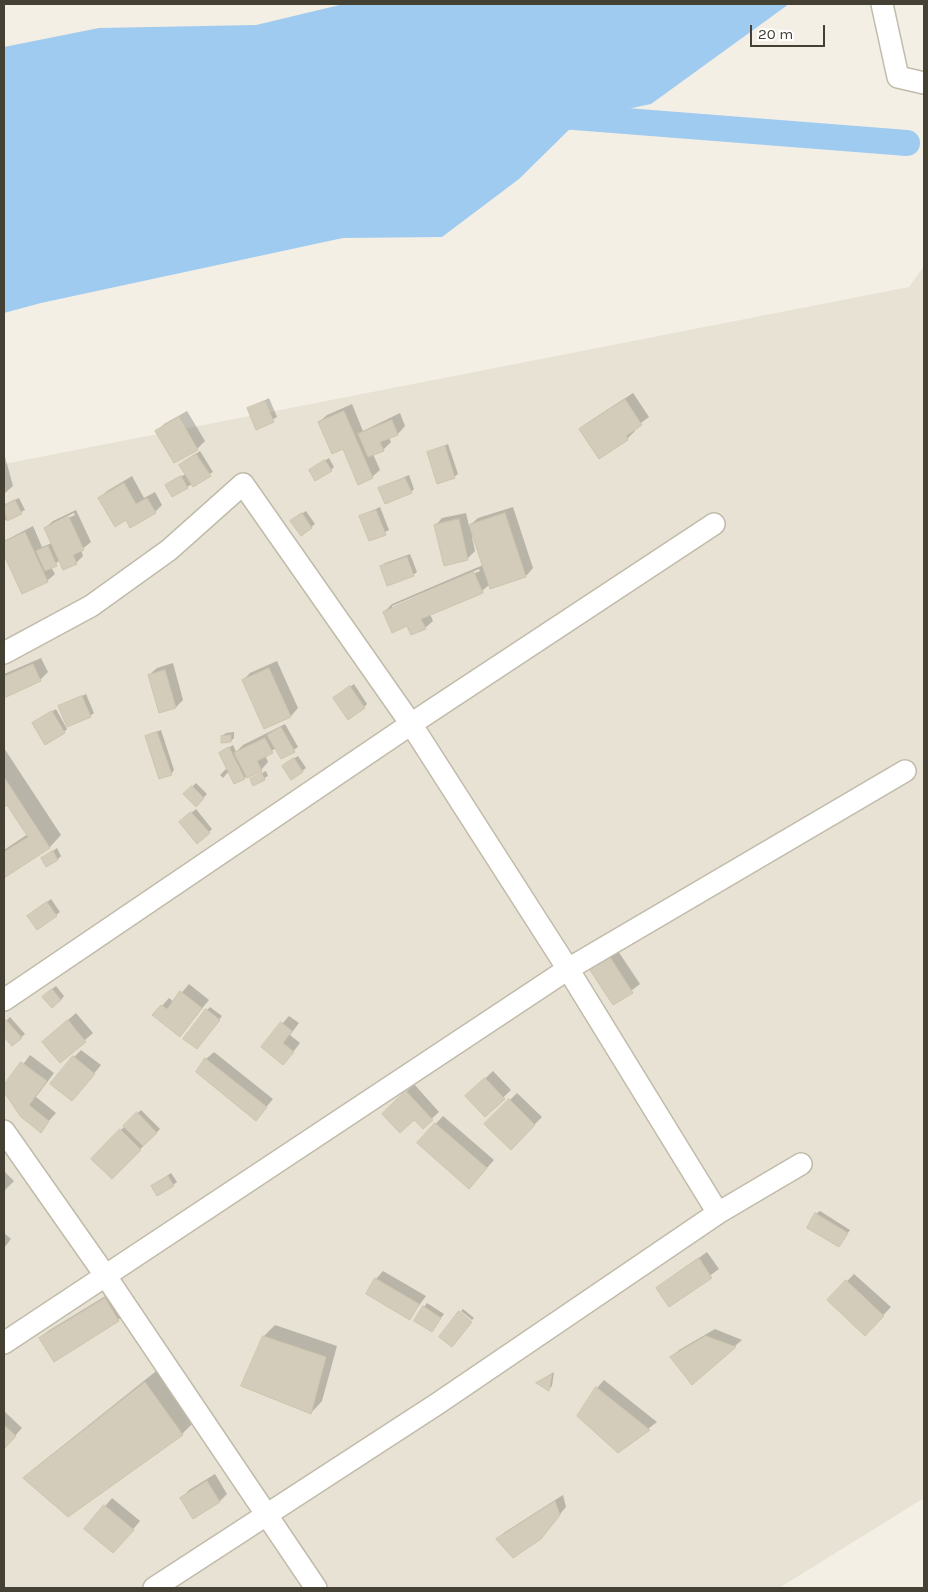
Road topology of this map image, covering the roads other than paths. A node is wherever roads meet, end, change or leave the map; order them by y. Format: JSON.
{"nodes":[{"id":1,"x":882,"y":4,"type":"edge"},
{"id":2,"x":924,"y":83,"type":"edge"},
{"id":3,"x":714,"y":524,"type":"dead end"},
{"id":4,"x":4,"y":653,"type":"edge"},
{"id":5,"x":411,"y":724,"type":"junction"},
{"id":6,"x":905,"y":771,"type":"dead end"},
{"id":7,"x":568,"y":969,"type":"junction"},
{"id":8,"x":4,"y":1000,"type":"edge"},
{"id":9,"x":4,"y":1131,"type":"edge"},
{"id":10,"x":801,"y":1164,"type":"dead end"},
{"id":11,"x":718,"y":1213,"type":"junction"},
{"id":12,"x":105,"y":1275,"type":"junction"},
{"id":13,"x":4,"y":1343,"type":"edge"},
{"id":14,"x":267,"y":1516,"type":"junction"},
{"id":15,"x":154,"y":1588,"type":"edge"},
{"id":16,"x":316,"y":1588,"type":"edge"}],
"edges":[{"from":1,"to":2,"type":"street"},
{"from":3,"to":5,"type":"street"},
{"from":4,"to":5,"type":"street"},
{"from":5,"to":7,"type":"street"},
{"from":5,"to":8,"type":"street"},
{"from":6,"to":7,"type":"street"},
{"from":7,"to":11,"type":"street"},
{"from":7,"to":12,"type":"street"},
{"from":9,"to":12,"type":"street"},
{"from":10,"to":11,"type":"street"},
{"from":11,"to":14,"type":"street"},
{"from":12,"to":13,"type":"street"},
{"from":12,"to":14,"type":"street"},
{"from":14,"to":15,"type":"street"},
{"from":14,"to":16,"type":"street"}]}
